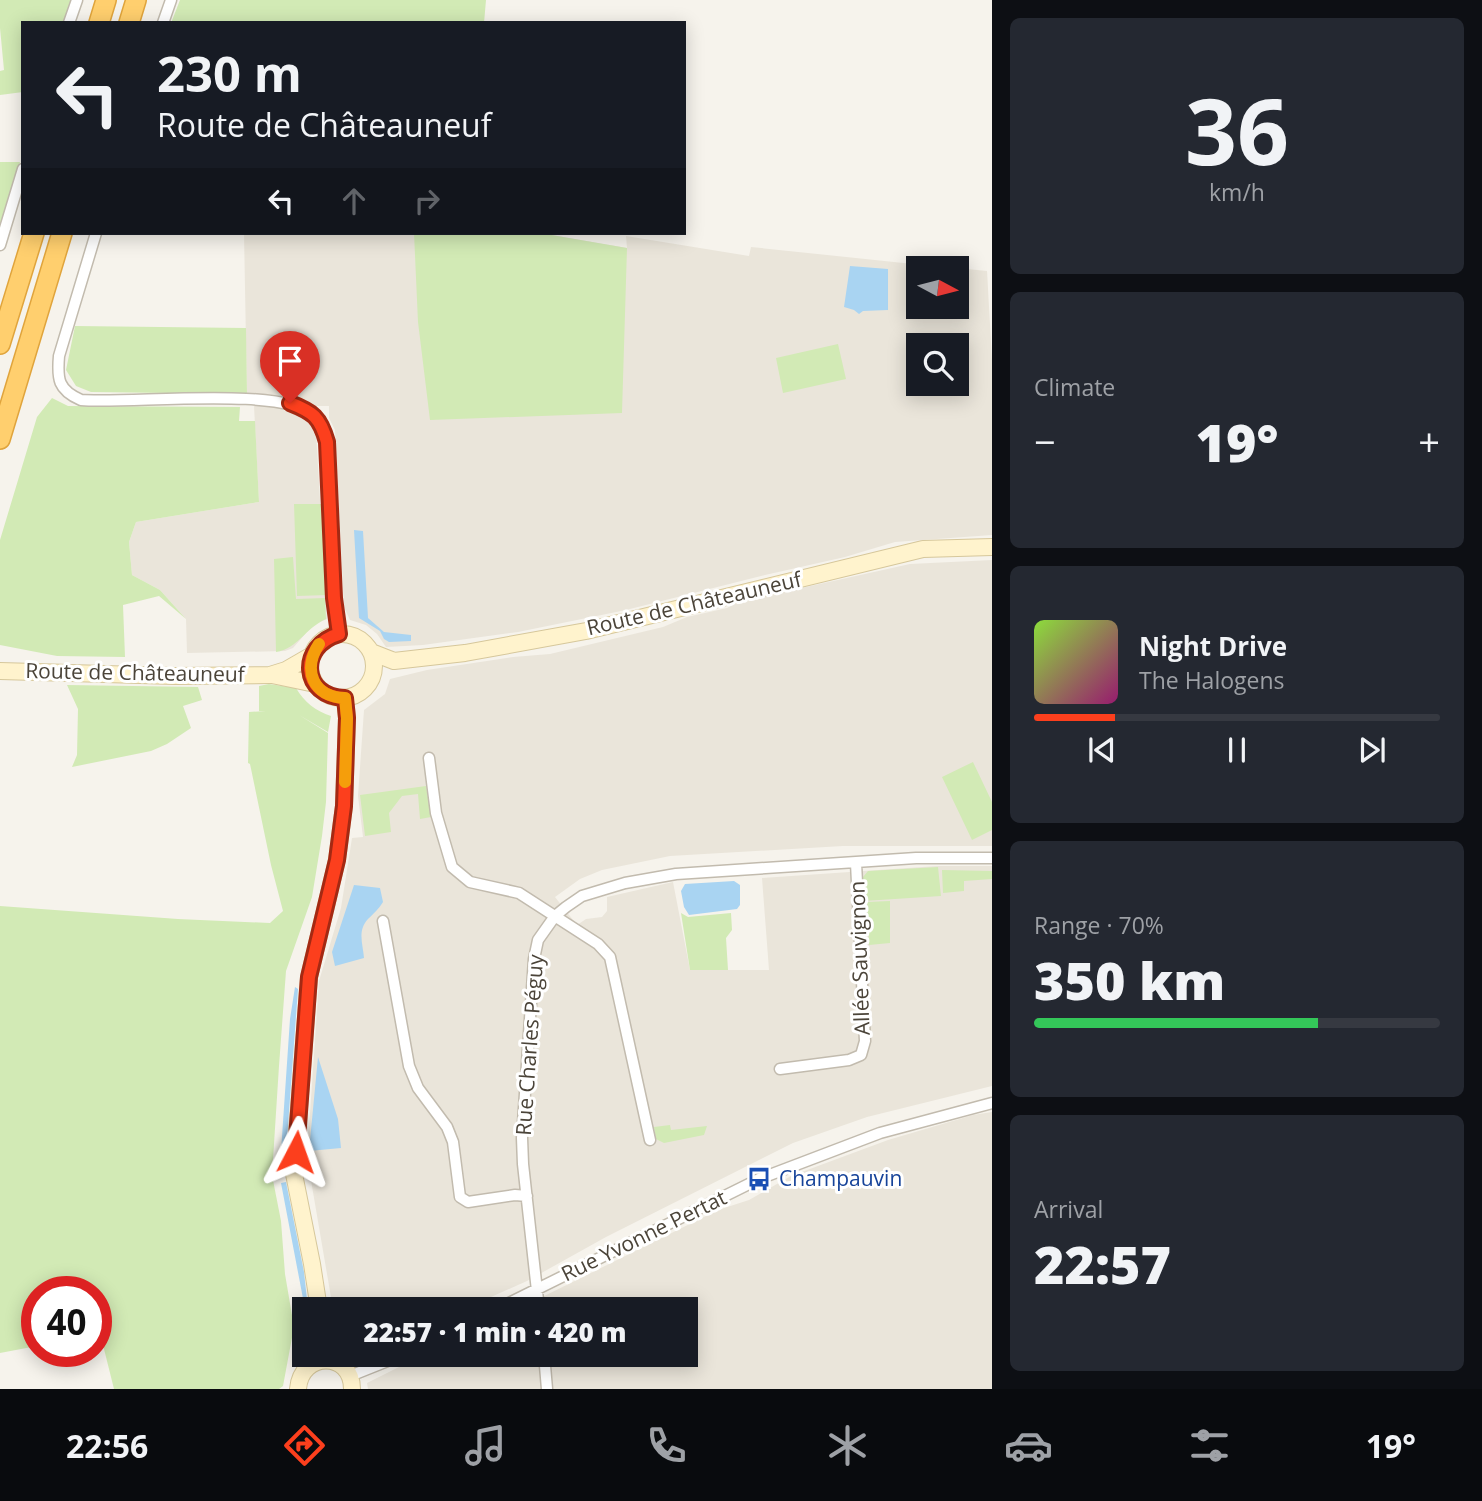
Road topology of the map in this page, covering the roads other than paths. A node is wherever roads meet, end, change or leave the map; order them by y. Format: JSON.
{"nodes":[{"id":1,"x":77,"y":0,"type":"edge"},
{"id":2,"x":106,"y":0,"type":"edge"},
{"id":3,"x":136,"y":0,"type":"edge"},
{"id":4,"x":171,"y":0,"type":"edge"},
{"id":5,"x":70,"y":21,"type":"edge"},
{"id":6,"x":100,"y":21,"type":"edge"},
{"id":7,"x":130,"y":21,"type":"edge"},
{"id":8,"x":164,"y":21,"type":"edge"},
{"id":9,"x":21,"y":176,"type":"edge"},
{"id":10,"x":33,"y":235,"type":"edge"},
{"id":11,"x":61,"y":235,"type":"edge"},
{"id":12,"x":95,"y":235,"type":"edge"},
{"id":13,"x":0,"y":245,"type":"edge"},
{"id":14,"x":0,"y":344,"type":"edge"},
{"id":15,"x":0,"y":439,"type":"edge"},
{"id":16,"x":992,"y":547,"type":"edge"},
{"id":17,"x":339,"y":634,"type":"junction"},
{"id":18,"x":372,"y":652,"type":"junction"},
{"id":19,"x":312,"y":655,"type":"junction"},
{"id":20,"x":394,"y":662,"type":"junction"},
{"id":21,"x":0,"y":671,"type":"edge"},
{"id":22,"x":270,"y":675,"type":"junction"},
{"id":23,"x":372,"y":680,"type":"junction"},
{"id":24,"x":315,"y":684,"type":"junction"},
{"id":25,"x":345,"y":698,"type":"junction"},
{"id":26,"x":429,"y":758,"type":"dead end"},
{"id":27,"x":992,"y":859,"type":"edge"},
{"id":28,"x":856,"y":863,"type":"junction"},
{"id":29,"x":555,"y":916,"type":"junction"},
{"id":30,"x":383,"y":921,"type":"dead end"},
{"id":31,"x":780,"y":1069,"type":"dead end"},
{"id":32,"x":992,"y":1104,"type":"edge"},
{"id":33,"x":650,"y":1140,"type":"dead end"},
{"id":34,"x":527,"y":1196,"type":"junction"},
{"id":35,"x":538,"y":1289,"type":"junction"},
{"id":36,"x":316,"y":1297,"type":"edge"},
{"id":37,"x":522,"y":1297,"type":"edge"},
{"id":38,"x":538,"y":1297,"type":"edge"},
{"id":39,"x":308,"y":1367,"type":"edge"},
{"id":40,"x":341,"y":1367,"type":"edge"},
{"id":41,"x":380,"y":1367,"type":"edge"},
{"id":42,"x":545,"y":1367,"type":"edge"},
{"id":43,"x":351,"y":1382,"type":"edge"},
{"id":44,"x":298,"y":1389,"type":"edge"},
{"id":45,"x":547,"y":1389,"type":"edge"}],
"edges":[{"from":1,"to":5,"type":"street"},
{"from":2,"to":6,"type":"highway"},
{"from":3,"to":7,"type":"highway"},
{"from":4,"to":8,"type":"street"},
{"from":9,"to":13,"type":"street"},
{"from":10,"to":14,"type":"highway"},
{"from":11,"to":15,"type":"highway"},
{"from":12,"to":17,"type":"street"},
{"from":16,"to":20,"type":"main road","name":"Route de Châteauneuf"},
{"from":17,"to":18,"type":"main road"},
{"from":17,"to":19,"type":"main road","name":"Route de Châteauneuf"},
{"from":18,"to":20,"type":"main road"},
{"from":18,"to":23,"type":"main road"},
{"from":19,"to":22,"type":"main road","name":"Route de Châteauneuf"},
{"from":19,"to":24,"type":"main road"},
{"from":20,"to":23,"type":"main road"},
{"from":21,"to":22,"type":"main road","name":"Route de Châteauneuf"},
{"from":22,"to":24,"type":"main road","name":"Route de Châteauneuf"},
{"from":23,"to":25,"type":"main road"},
{"from":24,"to":25,"type":"main road","name":"Route de Châteauneuf"},
{"from":25,"to":36,"type":"main road"},
{"from":26,"to":29,"type":"street"},
{"from":27,"to":28,"type":"street","name":"Rue Charles Péguy"},
{"from":28,"to":29,"type":"street","name":"Rue Charles Péguy"},
{"from":28,"to":31,"type":"street","name":"Allée Sauvignon"},
{"from":29,"to":33,"type":"street"},
{"from":29,"to":34,"type":"street","name":"Rue Charles Péguy"},
{"from":30,"to":34,"type":"street"},
{"from":32,"to":35,"type":"street","name":"Rue Yvonne Pertat"},
{"from":34,"to":35,"type":"street","name":"Rue Charles Péguy"},
{"from":35,"to":37,"type":"street","name":"Rue Yvonne Pertat"},
{"from":35,"to":38,"type":"street","name":"Rue Charles Péguy"},
{"from":39,"to":44,"type":"main road"},
{"from":40,"to":43,"type":"main road"},
{"from":41,"to":43,"type":"street"},
{"from":42,"to":45,"type":"street"}]}
